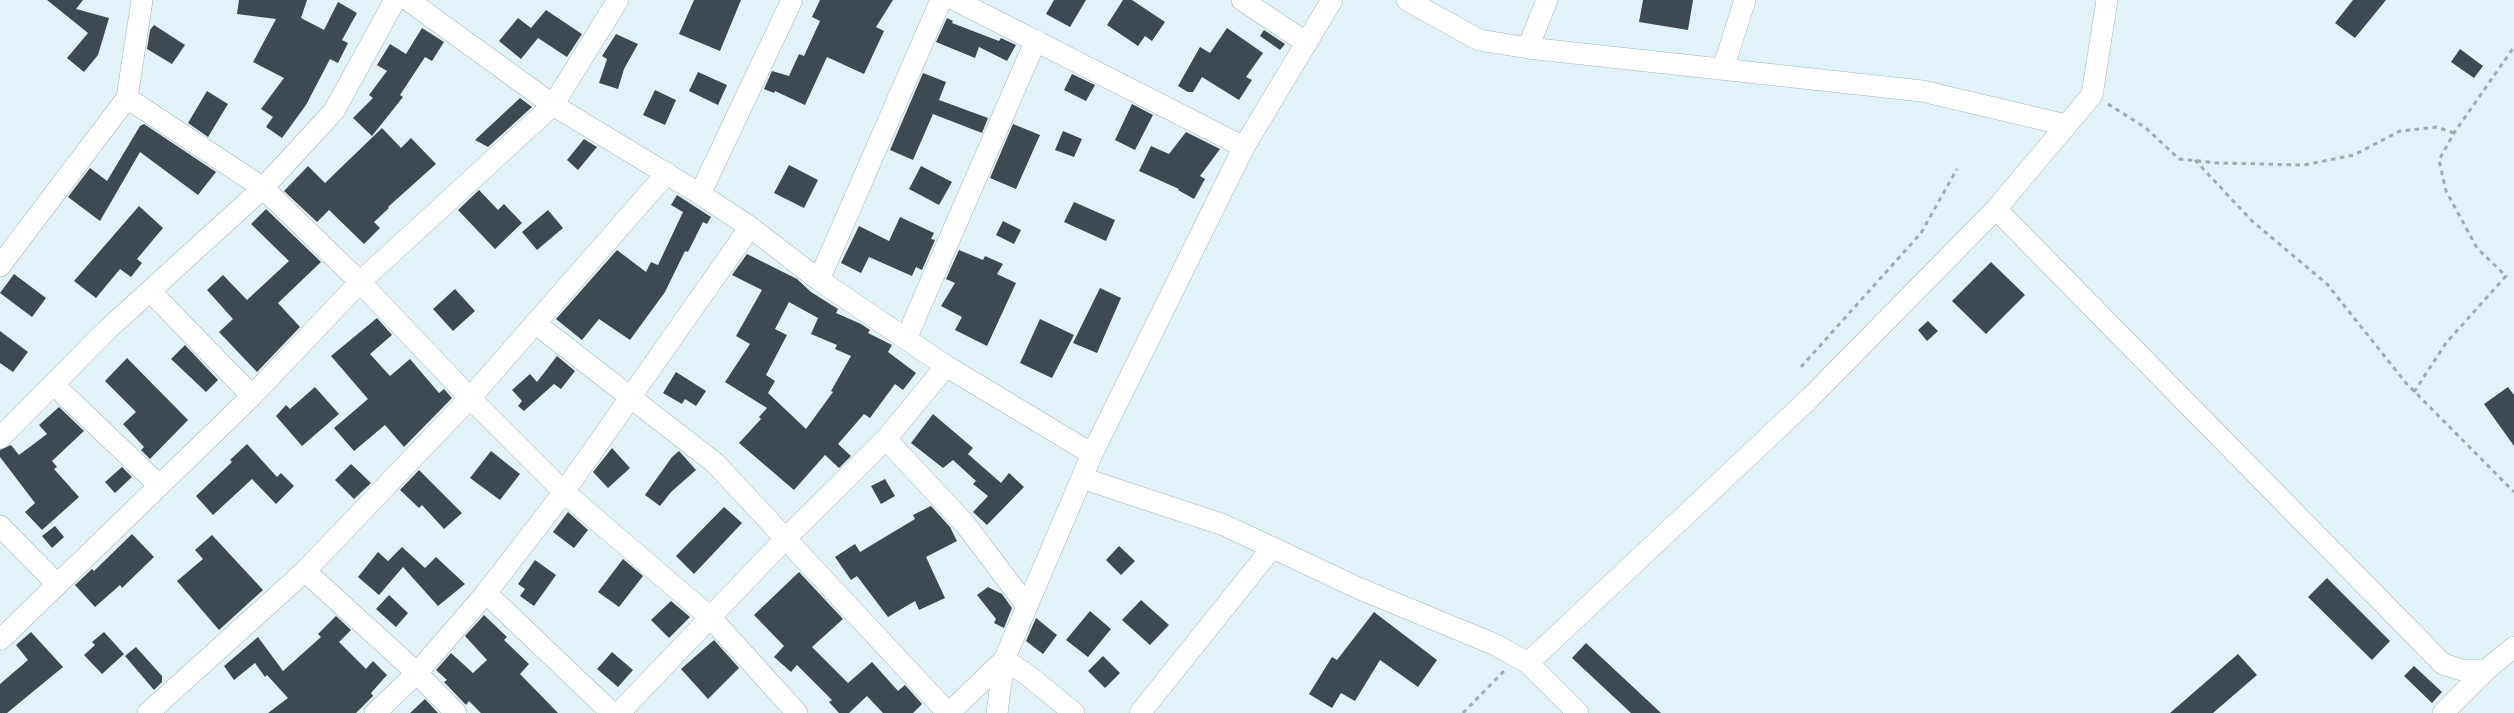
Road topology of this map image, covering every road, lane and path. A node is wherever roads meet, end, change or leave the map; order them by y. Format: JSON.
{"nodes":[{"id":1,"x":142,"y":0,"type":"edge"},
{"id":2,"x":395,"y":0,"type":"edge"},
{"id":3,"x":408,"y":0,"type":"edge"},
{"id":4,"x":618,"y":0,"type":"edge"},
{"id":5,"x":792,"y":0,"type":"edge"},
{"id":6,"x":941,"y":0,"type":"edge"},
{"id":7,"x":955,"y":0,"type":"edge"},
{"id":8,"x":1242,"y":0,"type":"edge"},
{"id":9,"x":1332,"y":0,"type":"edge"},
{"id":10,"x":1407,"y":0,"type":"edge"},
{"id":11,"x":1547,"y":0,"type":"edge"},
{"id":12,"x":1745,"y":0,"type":"edge"},
{"id":13,"x":2107,"y":0,"type":"edge"},
{"id":14,"x":1036,"y":40,"type":"junction"},
{"id":15,"x":1307,"y":43,"type":"junction"},
{"id":16,"x":2514,"y":47,"type":"edge"},
{"id":17,"x":1528,"y":48,"type":"junction"},
{"id":18,"x":1723,"y":69,"type":"junction"},
{"id":19,"x":2092,"y":95,"type":"junction"},
{"id":20,"x":127,"y":98,"type":"junction"},
{"id":21,"x":553,"y":105,"type":"junction"},
{"id":22,"x":2066,"y":125,"type":"junction"},
{"id":23,"x":2454,"y":133,"type":"junction"},
{"id":24,"x":1244,"y":147,"type":"junction"},
{"id":25,"x":2194,"y":160,"type":"junction"},
{"id":26,"x":1957,"y":169,"type":"dead end"},
{"id":27,"x":667,"y":173,"type":"junction"},
{"id":28,"x":263,"y":188,"type":"junction"},
{"id":29,"x":700,"y":194,"type":"junction"},
{"id":30,"x":1996,"y":209,"type":"junction"},
{"id":31,"x":750,"y":227,"type":"junction"},
{"id":32,"x":0,"y":266,"type":"edge"},
{"id":33,"x":819,"y":280,"type":"junction"},
{"id":34,"x":360,"y":282,"type":"junction"},
{"id":35,"x":150,"y":291,"type":"junction"},
{"id":36,"x":535,"y":323,"type":"junction"},
{"id":37,"x":906,"y":339,"type":"junction"},
{"id":38,"x":946,"y":366,"type":"junction"},
{"id":39,"x":1801,"y":367,"type":"dead end"},
{"id":40,"x":53,"y":384,"type":"junction"},
{"id":41,"x":2414,"y":392,"type":"junction"},
{"id":42,"x":252,"y":396,"type":"junction"},
{"id":43,"x":630,"y":396,"type":"junction"},
{"id":44,"x":470,"y":398,"type":"junction"},
{"id":45,"x":0,"y":438,"type":"edge"},
{"id":46,"x":886,"y":439,"type":"junction"},
{"id":47,"x":1092,"y":454,"type":"junction"},
{"id":48,"x":1082,"y":478,"type":"junction"},
{"id":49,"x":159,"y":485,"type":"junction"},
{"id":50,"x":564,"y":492,"type":"junction"},
{"id":51,"x":2514,"y":492,"type":"edge"},
{"id":52,"x":0,"y":526,"type":"edge"},
{"id":53,"x":786,"y":538,"type":"junction"},
{"id":54,"x":1272,"y":548,"type":"junction"},
{"id":55,"x":305,"y":571,"type":"junction"},
{"id":56,"x":57,"y":584,"type":"junction"},
{"id":57,"x":486,"y":593,"type":"junction"},
{"id":58,"x":1027,"y":606,"type":"junction"},
{"id":59,"x":711,"y":618,"type":"junction"},
{"id":60,"x":0,"y":640,"type":"edge"},
{"id":61,"x":2514,"y":647,"type":"edge"},
{"id":62,"x":1004,"y":660,"type":"junction"},
{"id":63,"x":1523,"y":660,"type":"junction"},
{"id":64,"x":2486,"y":670,"type":"junction"},
{"id":65,"x":417,"y":673,"type":"junction"},
{"id":66,"x":148,"y":713,"type":"edge"},
{"id":67,"x":375,"y":713,"type":"edge"},
{"id":68,"x":456,"y":713,"type":"edge"},
{"id":69,"x":612,"y":713,"type":"edge"},
{"id":70,"x":619,"y":713,"type":"edge"},
{"id":71,"x":797,"y":713,"type":"edge"},
{"id":72,"x":949,"y":713,"type":"edge"},
{"id":73,"x":997,"y":713,"type":"edge"},
{"id":74,"x":1074,"y":713,"type":"edge"},
{"id":75,"x":1140,"y":713,"type":"edge"},
{"id":76,"x":1463,"y":713,"type":"edge"},
{"id":77,"x":1578,"y":713,"type":"edge"},
{"id":78,"x":2443,"y":713,"type":"edge"}],
"edges":[{"from":1,"to":20,"type":"street"},
{"from":2,"to":28,"type":"street"},
{"from":3,"to":21,"type":"street"},
{"from":4,"to":21,"type":"street"},
{"from":5,"to":29,"type":"street"},
{"from":6,"to":33,"type":"street"},
{"from":7,"to":14,"type":"street"},
{"from":8,"to":15,"type":"street"},
{"from":9,"to":15,"type":"street"},
{"from":10,"to":17,"type":"street"},
{"from":11,"to":17,"type":"street"},
{"from":12,"to":18,"type":"street"},
{"from":13,"to":19,"type":"street"},
{"from":14,"to":24,"type":"street"},
{"from":14,"to":37,"type":"street"},
{"from":15,"to":24,"type":"street"},
{"from":16,"to":23,"type":"path"},
{"from":17,"to":18,"type":"street"},
{"from":18,"to":22,"type":"street"},
{"from":19,"to":22,"type":"street"},
{"from":19,"to":25,"type":"path"},
{"from":20,"to":28,"type":"street"},
{"from":20,"to":32,"type":"street"},
{"from":21,"to":27,"type":"street"},
{"from":21,"to":34,"type":"street"},
{"from":22,"to":30,"type":"street"},
{"from":23,"to":25,"type":"path"},
{"from":23,"to":41,"type":"path"},
{"from":24,"to":47,"type":"street"},
{"from":25,"to":41,"type":"path"},
{"from":26,"to":39,"type":"path"},
{"from":27,"to":29,"type":"street"},
{"from":27,"to":36,"type":"street"},
{"from":28,"to":34,"type":"street"},
{"from":28,"to":35,"type":"street"},
{"from":29,"to":31,"type":"street"},
{"from":30,"to":63,"type":"street"},
{"from":30,"to":64,"type":"street"},
{"from":31,"to":33,"type":"street"},
{"from":31,"to":43,"type":"street"},
{"from":33,"to":37,"type":"street"},
{"from":34,"to":42,"type":"street"},
{"from":34,"to":44,"type":"street"},
{"from":35,"to":40,"type":"street"},
{"from":35,"to":42,"type":"street"},
{"from":36,"to":43,"type":"street"},
{"from":36,"to":44,"type":"street"},
{"from":37,"to":38,"type":"street"},
{"from":38,"to":46,"type":"street"},
{"from":38,"to":47,"type":"street"},
{"from":40,"to":45,"type":"street"},
{"from":40,"to":49,"type":"street"},
{"from":41,"to":51,"type":"path"},
{"from":42,"to":49,"type":"street"},
{"from":43,"to":50,"type":"street"},
{"from":43,"to":53,"type":"street"},
{"from":44,"to":50,"type":"street"},
{"from":44,"to":55,"type":"street"},
{"from":46,"to":53,"type":"street"},
{"from":46,"to":58,"type":"street"},
{"from":47,"to":48,"type":"street"},
{"from":48,"to":54,"type":"street"},
{"from":48,"to":58,"type":"street"},
{"from":49,"to":56,"type":"street"},
{"from":50,"to":57,"type":"street"},
{"from":50,"to":59,"type":"street"},
{"from":52,"to":56,"type":"street"},
{"from":53,"to":59,"type":"street"},
{"from":53,"to":72,"type":"street"},
{"from":54,"to":63,"type":"street"},
{"from":54,"to":75,"type":"street"},
{"from":55,"to":65,"type":"street"},
{"from":55,"to":66,"type":"street"},
{"from":56,"to":60,"type":"street"},
{"from":57,"to":65,"type":"street"},
{"from":57,"to":69,"type":"street"},
{"from":58,"to":62,"type":"street"},
{"from":59,"to":70,"type":"street"},
{"from":59,"to":71,"type":"street"},
{"from":61,"to":64,"type":"street"},
{"from":62,"to":72,"type":"street"},
{"from":62,"to":73,"type":"street"},
{"from":62,"to":74,"type":"street"},
{"from":63,"to":76,"type":"path"},
{"from":63,"to":77,"type":"street"},
{"from":64,"to":78,"type":"street"},
{"from":65,"to":67,"type":"street"},
{"from":65,"to":68,"type":"street"}]}
